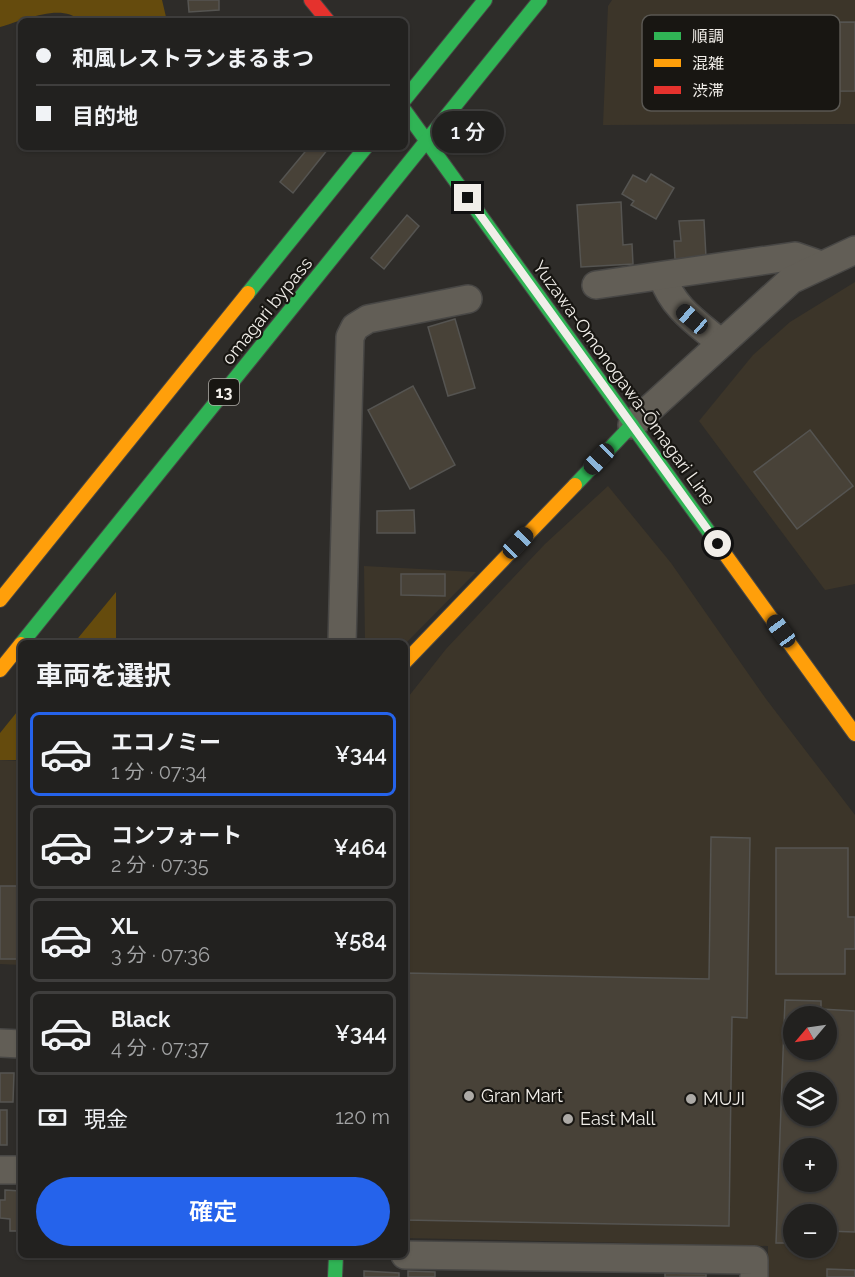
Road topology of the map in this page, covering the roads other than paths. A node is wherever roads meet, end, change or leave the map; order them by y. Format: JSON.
{"nodes":[{"id":1,"x":311,"y":0,"type":"edge"},
{"id":2,"x":485,"y":0,"type":"edge"},
{"id":3,"x":540,"y":0,"type":"edge"},
{"id":4,"x":326,"y":18,"type":"edge"},
{"id":5,"x":408,"y":95,"type":"edge"},
{"id":6,"x":408,"y":115,"type":"edge"},
{"id":7,"x":427,"y":141,"type":"junction"},
{"id":8,"x":364,"y":150,"type":"edge"},
{"id":9,"x":855,"y":250,"type":"edge"},
{"id":10,"x":821,"y":265,"type":"junction"},
{"id":11,"x":662,"y":276,"type":"junction"},
{"id":12,"x":596,"y":285,"type":"dead end"},
{"id":13,"x":468,"y":299,"type":"dead end"},
{"id":14,"x":721,"y":343,"type":"junction"},
{"id":15,"x":632,"y":424,"type":"junction"},
{"id":16,"x":0,"y":600,"type":"edge"},
{"id":17,"x":24,"y":640,"type":"edge"},
{"id":18,"x":342,"y":640,"type":"edge"},
{"id":19,"x":18,"y":648,"type":"edge"},
{"id":20,"x":408,"y":659,"type":"edge"},
{"id":21,"x":0,"y":670,"type":"edge"},
{"id":22,"x":855,"y":734,"type":"edge"},
{"id":23,"x":0,"y":1043,"type":"edge"},
{"id":24,"x":18,"y":1044,"type":"edge"},
{"id":25,"x":0,"y":1170,"type":"edge"},
{"id":26,"x":18,"y":1170,"type":"edge"},
{"id":27,"x":408,"y":1256,"type":"edge"},
{"id":28,"x":336,"y":1258,"type":"edge"},
{"id":29,"x":569,"y":1266,"type":"edge"},
{"id":30,"x":470,"y":1267,"type":"edge"},
{"id":31,"x":335,"y":1277,"type":"edge"},
{"id":32,"x":754,"y":1277,"type":"edge"}],
"edges":[{"from":1,"to":4,"type":"main road"},
{"from":2,"to":5,"type":"main road"},
{"from":3,"to":7,"type":"main road","name":"omagari bypass","number":"13"},
{"from":6,"to":7,"type":"main road","name":"Yuzawa-Omonogawa-Ōmagari Line"},
{"from":7,"to":15,"type":"main road","name":"Yuzawa-Omonogawa-Ōmagari Line"},
{"from":7,"to":17,"type":"main road","name":"omagari bypass","number":"13"},
{"from":8,"to":16,"type":"main road","name":"omagari bypass","number":"13"},
{"from":9,"to":10,"type":"street"},
{"from":10,"to":11,"type":"street"},
{"from":10,"to":14,"type":"street"},
{"from":11,"to":12,"type":"street"},
{"from":11,"to":14,"type":"street"},
{"from":13,"to":18,"type":"street"},
{"from":14,"to":15,"type":"street"},
{"from":15,"to":20,"type":"main road"},
{"from":15,"to":22,"type":"main road","name":"Yuzawa-Omonogawa-Ōmagari Line"},
{"from":19,"to":21,"type":"main road","name":"omagari bypass","number":"13"},
{"from":23,"to":24,"type":"street"},
{"from":25,"to":26,"type":"street"},
{"from":27,"to":30,"type":"street"},
{"from":28,"to":31,"type":"main road"},
{"from":29,"to":30,"type":"street"},
{"from":29,"to":32,"type":"street"}]}
